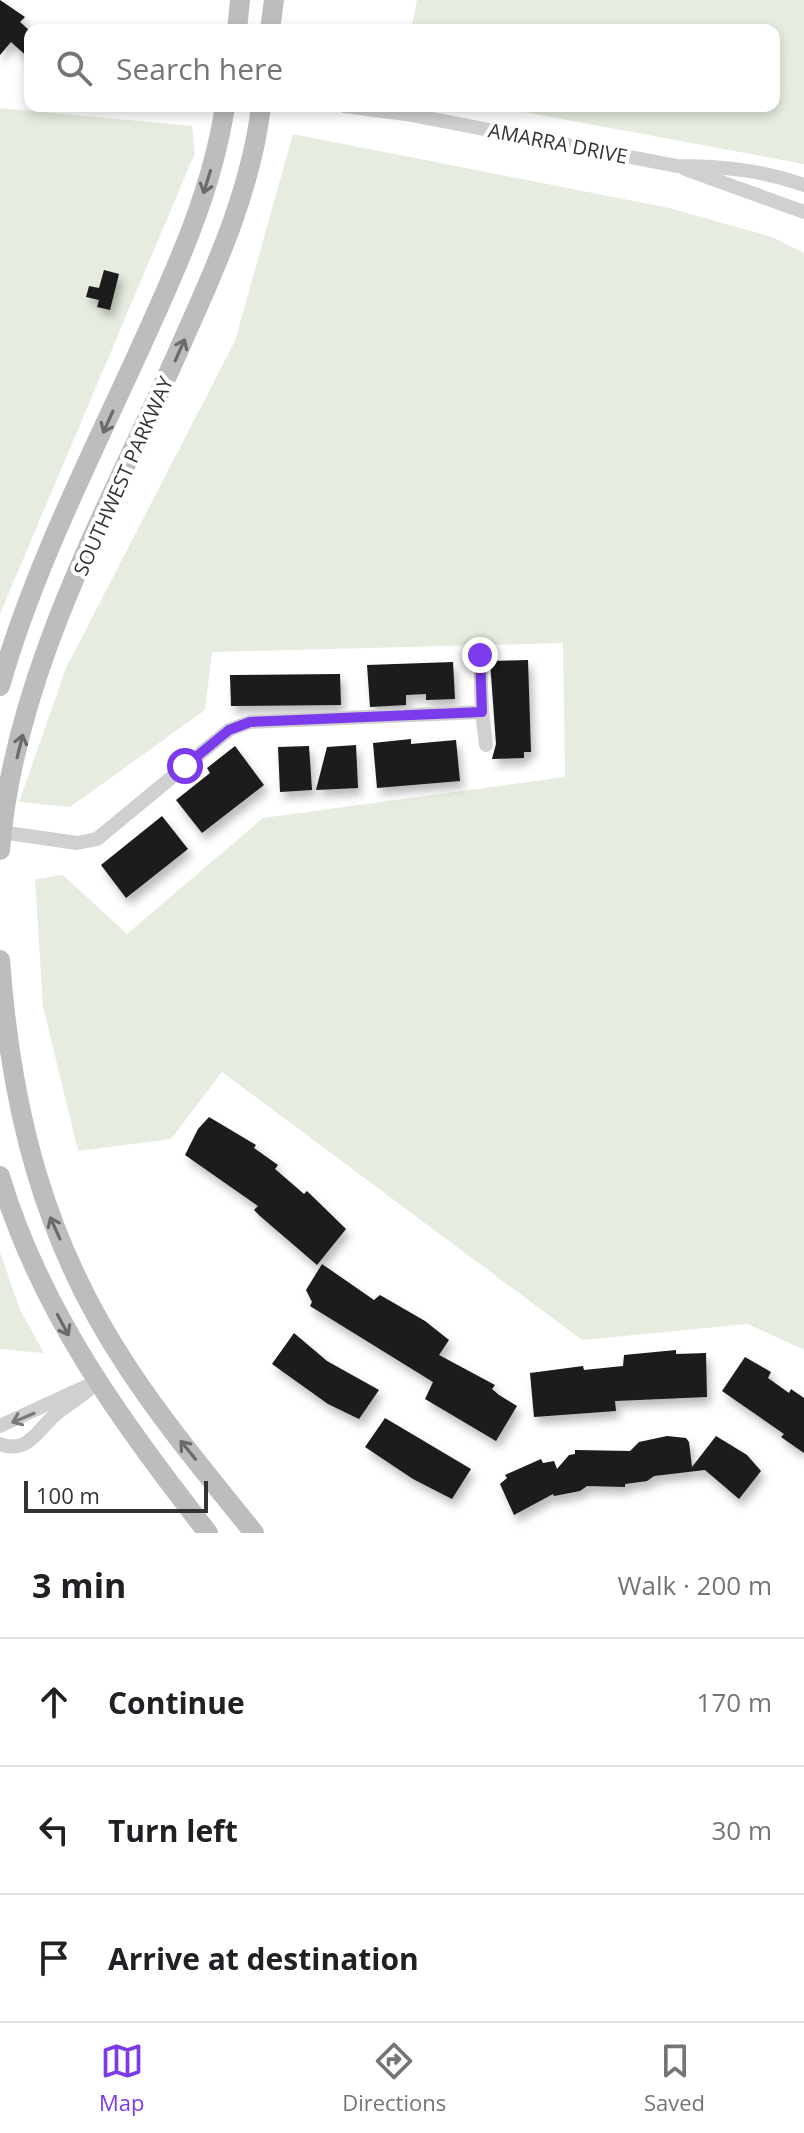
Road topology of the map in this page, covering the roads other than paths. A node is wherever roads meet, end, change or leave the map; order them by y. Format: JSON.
{"nodes":[{"id":1,"x":240,"y":0,"type":"edge"},
{"id":2,"x":274,"y":0,"type":"edge"},
{"id":3,"x":238,"y":24,"type":"edge"},
{"id":4,"x":271,"y":24,"type":"edge"},
{"id":5,"x":224,"y":112,"type":"edge"},
{"id":6,"x":260,"y":112,"type":"edge"},
{"id":7,"x":390,"y":112,"type":"edge"},
{"id":8,"x":677,"y":166,"type":"junction"},
{"id":9,"x":765,"y":173,"type":"junction"},
{"id":10,"x":804,"y":185,"type":"edge"},
{"id":11,"x":756,"y":197,"type":"junction"},
{"id":12,"x":804,"y":212,"type":"edge"},
{"id":13,"x":480,"y":655,"type":"dead end"},
{"id":14,"x":0,"y":686,"type":"edge"},
{"id":15,"x":482,"y":712,"type":"junction"},
{"id":16,"x":486,"y":745,"type":"dead end"},
{"id":17,"x":0,"y":838,"type":"edge"},
{"id":18,"x":0,"y":960,"type":"edge"},
{"id":19,"x":0,"y":1176,"type":"edge"},
{"id":20,"x":96,"y":1383,"type":"junction"},
{"id":21,"x":0,"y":1426,"type":"edge"},
{"id":22,"x":0,"y":1444,"type":"edge"},
{"id":23,"x":208,"y":1533,"type":"edge"},
{"id":24,"x":254,"y":1533,"type":"edge"}],
"edges":[{"from":1,"to":3,"type":"main road"},
{"from":2,"to":4,"type":"main road"},
{"from":5,"to":14,"type":"main road","name":"SOUTHWEST PARKWAY","one_way":true},
{"from":17,"to":6,"type":"main road","name":"SOUTHWEST PARKWAY","one_way":true},
{"from":7,"to":8,"type":"street","name":"AMARRA DRIVE"},
{"from":8,"to":9,"type":"street","name":"AMARRA DRIVE"},
{"from":8,"to":11,"type":"street","name":"AMARRA DRIVE"},
{"from":9,"to":10,"type":"street","name":"AMARRA DRIVE"},
{"from":9,"to":11,"type":"street"},
{"from":11,"to":12,"type":"street","name":"AMARRA DRIVE"},
{"from":13,"to":15,"type":"street"},
{"from":15,"to":16,"type":"street"},
{"from":15,"to":17,"type":"street"},
{"from":24,"to":18,"type":"main road","one_way":true},
{"from":19,"to":20,"type":"main road","one_way":true},
{"from":20,"to":21,"type":"street","one_way":true},
{"from":20,"to":22,"type":"street"},
{"from":20,"to":23,"type":"main road"}]}
